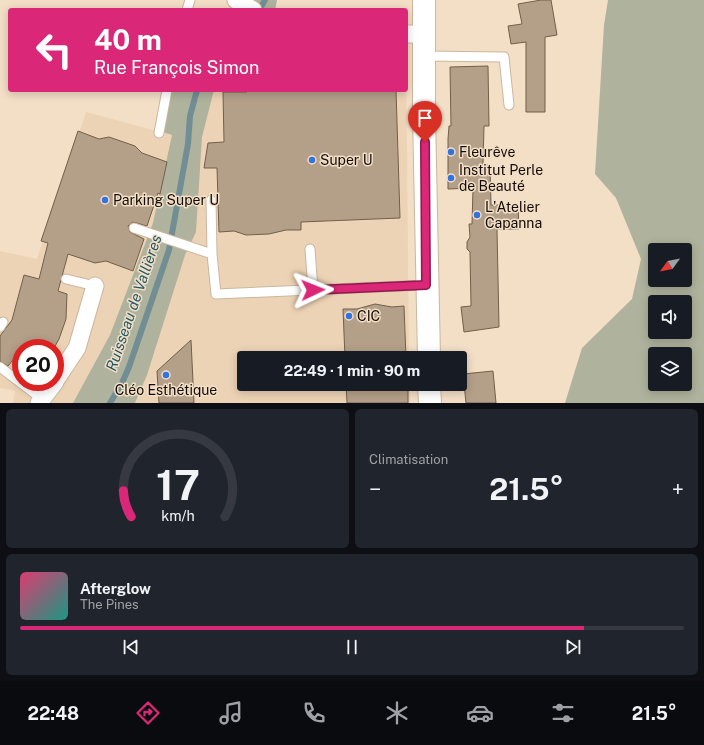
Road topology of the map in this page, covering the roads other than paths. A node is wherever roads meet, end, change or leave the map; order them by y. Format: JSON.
{"nodes":[{"id":1,"x":236,"y":0,"type":"edge"},
{"id":2,"x":424,"y":0,"type":"edge"},
{"id":3,"x":250,"y":8,"type":"edge"},
{"id":4,"x":415,"y":34,"type":"edge"},
{"id":5,"x":424,"y":56,"type":"junction"},
{"id":6,"x":167,"y":92,"type":"edge"},
{"id":7,"x":509,"y":105,"type":"dead end"},
{"id":8,"x":159,"y":133,"type":"dead end"},
{"id":9,"x":211,"y":200,"type":"dead end"},
{"id":10,"x":134,"y":228,"type":"dead end"},
{"id":11,"x":310,"y":249,"type":"dead end"},
{"id":12,"x":212,"y":254,"type":"junction"},
{"id":13,"x":66,"y":279,"type":"dead end"},
{"id":14,"x":426,"y":285,"type":"junction"},
{"id":15,"x":95,"y":286,"type":"joint"},
{"id":16,"x":313,"y":290,"type":"junction"},
{"id":17,"x":429,"y":351,"type":"edge"},
{"id":18,"x":0,"y":367,"type":"edge"},
{"id":19,"x":64,"y":368,"type":"edge"},
{"id":20,"x":48,"y":391,"type":"edge"},
{"id":21,"x":430,"y":391,"type":"edge"},
{"id":22,"x":41,"y":401,"type":"edge"},
{"id":23,"x":430,"y":403,"type":"edge"}],
"edges":[{"from":1,"to":3,"type":"street"},
{"from":2,"to":4,"type":"main road"},
{"from":4,"to":5,"type":"main road"},
{"from":5,"to":7,"type":"lane"},
{"from":5,"to":14,"type":"main road"},
{"from":6,"to":8,"type":"lane"},
{"from":9,"to":12,"type":"lane"},
{"from":10,"to":12,"type":"lane"},
{"from":11,"to":16,"type":"lane"},
{"from":12,"to":16,"type":"lane"},
{"from":13,"to":15,"type":"lane"},
{"from":14,"to":16,"type":"lane"},
{"from":14,"to":17,"type":"main road"},
{"from":15,"to":19,"type":"street"},
{"from":18,"to":22,"type":"lane"},
{"from":20,"to":22,"type":"street"},
{"from":21,"to":23,"type":"main road"}]}
